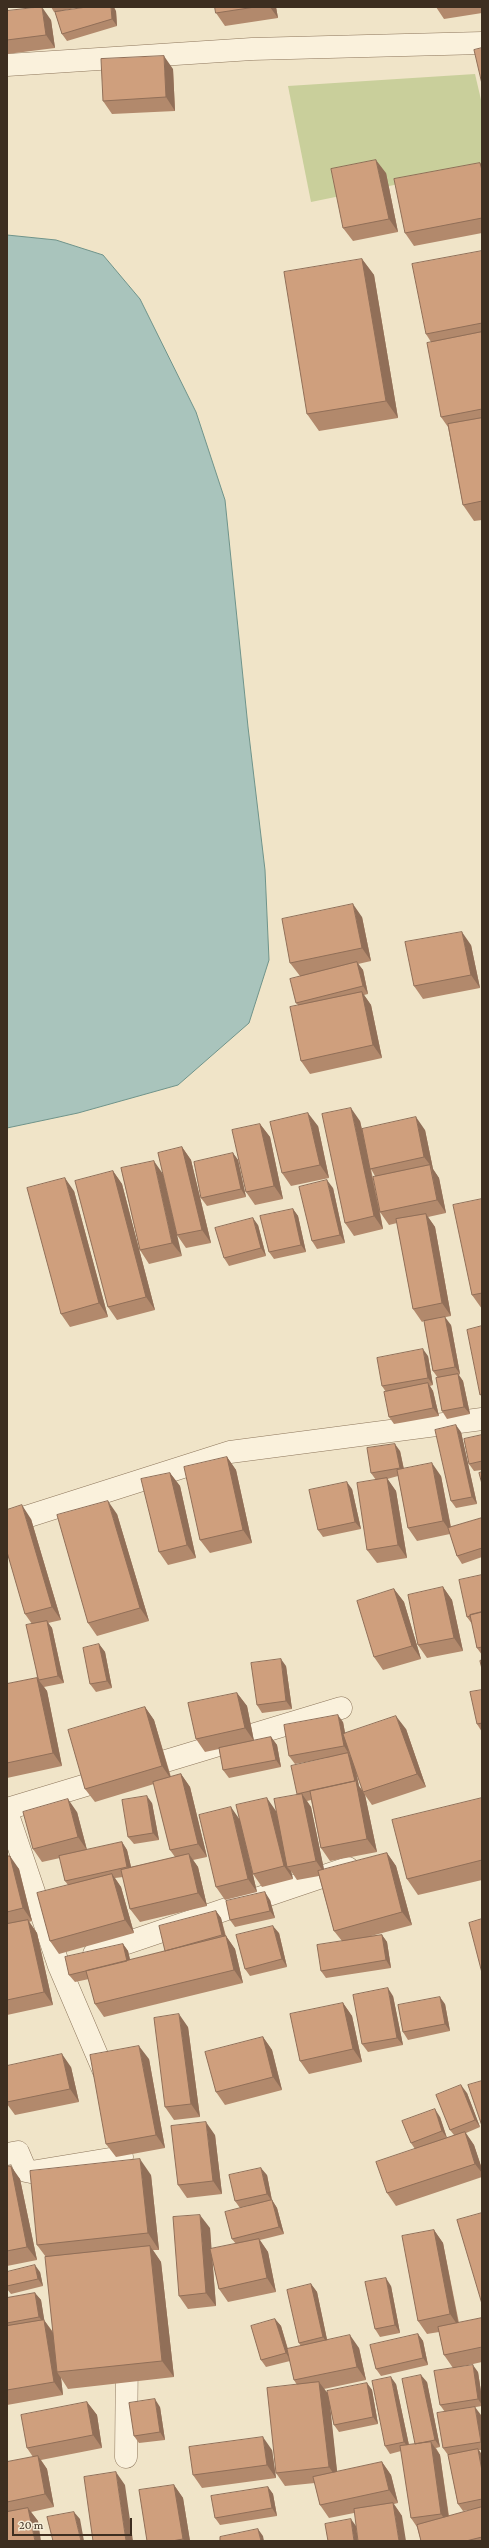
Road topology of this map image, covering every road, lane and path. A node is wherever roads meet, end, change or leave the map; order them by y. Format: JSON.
{"nodes":[{"id":1,"x":482,"y":43,"type":"edge"},
{"id":2,"x":7,"y":65,"type":"edge"},
{"id":3,"x":482,"y":1419,"type":"edge"},
{"id":4,"x":7,"y":1523,"type":"edge"},
{"id":5,"x":342,"y":1708,"type":"dead end"},
{"id":6,"x":7,"y":1809,"type":"edge"},
{"id":7,"x":7,"y":1812,"type":"edge"},
{"id":8,"x":369,"y":1862,"type":"edge"},
{"id":9,"x":59,"y":1966,"type":"junction"},
{"id":10,"x":116,"y":2098,"type":"edge"},
{"id":11,"x":122,"y":2135,"type":"edge"},
{"id":12,"x":7,"y":2154,"type":"edge"},
{"id":13,"x":122,"y":2157,"type":"junction"},
{"id":14,"x":123,"y":2180,"type":"edge"},
{"id":15,"x":126,"y":2329,"type":"edge"},
{"id":16,"x":126,"y":2458,"type":"dead end"}],
"edges":[{"from":1,"to":2,"type":"street"},
{"from":3,"to":4,"type":"street"},
{"from":5,"to":6,"type":"street"},
{"from":7,"to":9,"type":"street"},
{"from":8,"to":9,"type":"street"},
{"from":9,"to":10,"type":"street"},
{"from":11,"to":13,"type":"street"},
{"from":12,"to":13,"type":"street"},
{"from":13,"to":14,"type":"street"},
{"from":15,"to":16,"type":"street"}]}
